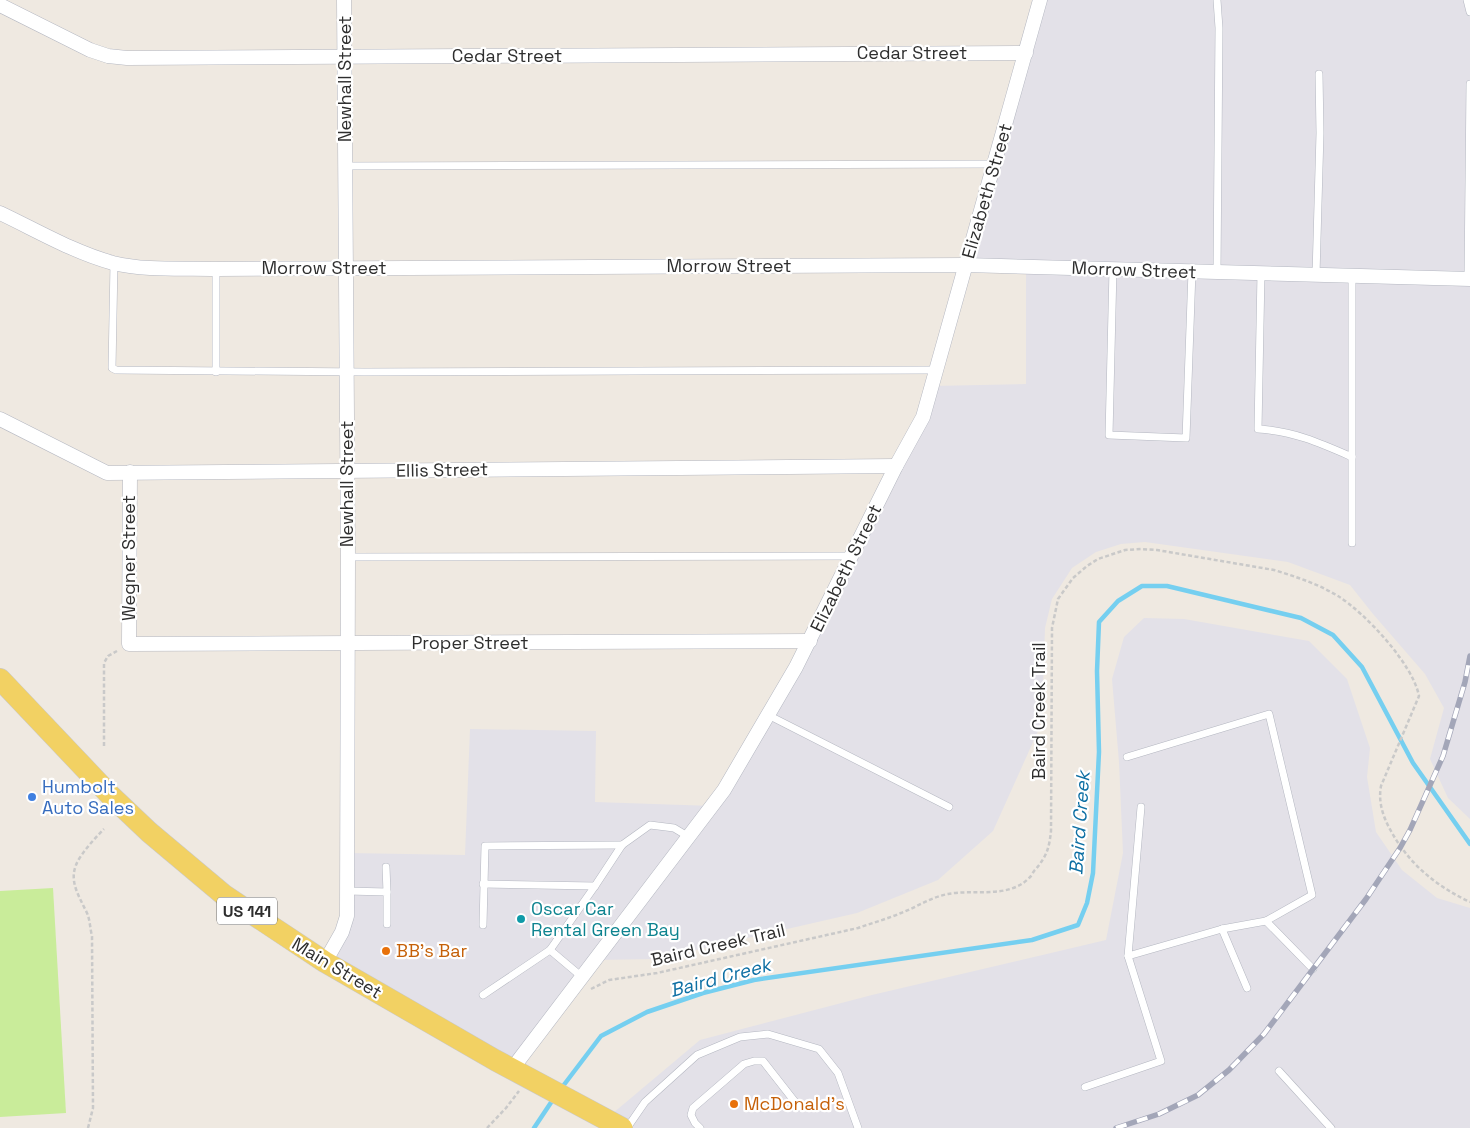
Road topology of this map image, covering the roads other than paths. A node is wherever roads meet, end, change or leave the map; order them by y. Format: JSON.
{"nodes":[{"id":1,"x":344,"y":0,"type":"edge"},
{"id":2,"x":1040,"y":0,"type":"edge"},
{"id":3,"x":1217,"y":0,"type":"edge"},
{"id":4,"x":1467,"y":0,"type":"edge"},
{"id":5,"x":0,"y":5,"type":"edge"},
{"id":6,"x":1470,"y":12,"type":"edge"},
{"id":7,"x":1026,"y":53,"type":"junction"},
{"id":8,"x":345,"y":57,"type":"junction"},
{"id":9,"x":1318,"y":74,"type":"dead end"},
{"id":10,"x":1470,"y":84,"type":"edge"},
{"id":11,"x":995,"y":164,"type":"junction"},
{"id":12,"x":346,"y":166,"type":"junction"},
{"id":13,"x":0,"y":212,"type":"edge"},
{"id":14,"x":114,"y":263,"type":"junction"},
{"id":15,"x":966,"y":265,"type":"junction"},
{"id":16,"x":346,"y":268,"type":"junction"},
{"id":17,"x":216,"y":269,"type":"junction"},
{"id":18,"x":1113,"y":269,"type":"junction"},
{"id":19,"x":1192,"y":272,"type":"junction"},
{"id":20,"x":1218,"y":272,"type":"junction"},
{"id":21,"x":1260,"y":274,"type":"junction"},
{"id":22,"x":1316,"y":275,"type":"junction"},
{"id":23,"x":1352,"y":276,"type":"junction"},
{"id":24,"x":1469,"y":279,"type":"edge"},
{"id":25,"x":936,"y":370,"type":"junction"},
{"id":26,"x":216,"y":372,"type":"junction"},
{"id":27,"x":346,"y":372,"type":"junction"},
{"id":28,"x":0,"y":419,"type":"edge"},
{"id":29,"x":1352,"y":457,"type":"junction"},
{"id":30,"x":896,"y":466,"type":"junction"},
{"id":31,"x":347,"y":471,"type":"junction"},
{"id":32,"x":130,"y":472,"type":"junction"},
{"id":33,"x":1352,"y":542,"type":"dead end"},
{"id":34,"x":851,"y":556,"type":"junction"},
{"id":35,"x":348,"y":557,"type":"junction"},
{"id":36,"x":810,"y":641,"type":"junction"},
{"id":37,"x":348,"y":643,"type":"junction"},
{"id":38,"x":124,"y":647,"type":"joint"},
{"id":39,"x":0,"y":679,"type":"edge"},
{"id":40,"x":768,"y":715,"type":"junction"},
{"id":41,"x":1127,"y":757,"type":"dead end"},
{"id":42,"x":949,"y":807,"type":"dead end"},
{"id":43,"x":1141,"y":808,"type":"dead end"},
{"id":44,"x":689,"y":837,"type":"junction"},
{"id":45,"x":622,"y":845,"type":"junction"},
{"id":46,"x":386,"y":867,"type":"dead end"},
{"id":47,"x":483,"y":884,"type":"junction"},
{"id":48,"x":595,"y":886,"type":"junction"},
{"id":49,"x":347,"y":891,"type":"junction"},
{"id":50,"x":387,"y":892,"type":"junction"},
{"id":51,"x":1266,"y":921,"type":"junction"},
{"id":52,"x":388,"y":924,"type":"dead end"},
{"id":53,"x":483,"y":924,"type":"dead end"},
{"id":54,"x":1222,"y":929,"type":"junction"},
{"id":55,"x":550,"y":950,"type":"junction"},
{"id":56,"x":1128,"y":956,"type":"junction"},
{"id":57,"x":325,"y":962,"type":"junction"},
{"id":58,"x":1313,"y":969,"type":"dead end"},
{"id":59,"x":582,"y":977,"type":"junction"},
{"id":60,"x":1247,"y":988,"type":"dead end"},
{"id":61,"x":483,"y":995,"type":"dead end"},
{"id":62,"x":1278,"y":1071,"type":"dead end"},
{"id":63,"x":526,"y":1076,"type":"junction"},
{"id":64,"x":1084,"y":1087,"type":"dead end"},
{"id":65,"x":799,"y":1107,"type":"dead end"},
{"id":66,"x":622,"y":1128,"type":"edge"},
{"id":67,"x":627,"y":1128,"type":"edge"},
{"id":68,"x":700,"y":1128,"type":"edge"},
{"id":69,"x":858,"y":1128,"type":"edge"},
{"id":70,"x":1331,"y":1128,"type":"edge"}],
"edges":[{"from":1,"to":8,"type":"street","name":"Newhall Street"},
{"from":2,"to":7,"type":"street","name":"Elizabeth Street"},
{"from":3,"to":20,"type":"lane"},
{"from":4,"to":6,"type":"lane"},
{"from":5,"to":8,"type":"street","name":"Cedar Street"},
{"from":7,"to":8,"type":"street","name":"Cedar Street"},
{"from":7,"to":11,"type":"street","name":"Elizabeth Street"},
{"from":8,"to":12,"type":"street","name":"Newhall Street"},
{"from":9,"to":22,"type":"lane"},
{"from":10,"to":24,"type":"lane"},
{"from":11,"to":12,"type":"lane"},
{"from":11,"to":15,"type":"street","name":"Elizabeth Street"},
{"from":12,"to":16,"type":"street","name":"Newhall Street"},
{"from":13,"to":14,"type":"street","name":"Morrow Street"},
{"from":14,"to":17,"type":"street","name":"Morrow Street"},
{"from":14,"to":26,"type":"lane"},
{"from":15,"to":16,"type":"street","name":"Morrow Street"},
{"from":15,"to":18,"type":"street","name":"Morrow Street"},
{"from":15,"to":25,"type":"street","name":"Elizabeth Street"},
{"from":16,"to":17,"type":"street","name":"Morrow Street"},
{"from":16,"to":27,"type":"street","name":"Newhall Street"},
{"from":17,"to":26,"type":"lane"},
{"from":18,"to":19,"type":"street","name":"Morrow Street"},
{"from":18,"to":19,"type":"lane"},
{"from":19,"to":20,"type":"street","name":"Morrow Street"},
{"from":20,"to":21,"type":"street","name":"Morrow Street"},
{"from":21,"to":22,"type":"street","name":"Morrow Street"},
{"from":21,"to":29,"type":"lane"},
{"from":22,"to":23,"type":"street","name":"Morrow Street"},
{"from":23,"to":24,"type":"street","name":"Morrow Street"},
{"from":23,"to":29,"type":"lane"},
{"from":25,"to":27,"type":"lane"},
{"from":25,"to":30,"type":"street","name":"Elizabeth Street"},
{"from":26,"to":27,"type":"lane"},
{"from":27,"to":31,"type":"street","name":"Newhall Street"},
{"from":28,"to":32,"type":"street","name":"Ellis Street"},
{"from":29,"to":33,"type":"lane"},
{"from":30,"to":31,"type":"street","name":"Ellis Street"},
{"from":30,"to":34,"type":"street","name":"Elizabeth Street"},
{"from":31,"to":32,"type":"street","name":"Ellis Street"},
{"from":31,"to":35,"type":"street","name":"Newhall Street"},
{"from":32,"to":38,"type":"street","name":"Wegner Street"},
{"from":34,"to":35,"type":"lane"},
{"from":34,"to":36,"type":"street","name":"Elizabeth Street"},
{"from":35,"to":37,"type":"street","name":"Newhall Street"},
{"from":36,"to":37,"type":"street","name":"Proper Street"},
{"from":36,"to":40,"type":"street","name":"Elizabeth Street"},
{"from":37,"to":38,"type":"street","name":"Proper Street"},
{"from":37,"to":49,"type":"street","name":"Newhall Street"},
{"from":39,"to":57,"type":"main road","name":"Main Street","number":"US 141"},
{"from":40,"to":42,"type":"lane"},
{"from":40,"to":44,"type":"street","name":"Elizabeth Street"},
{"from":41,"to":51,"type":"lane"},
{"from":43,"to":56,"type":"lane"},
{"from":44,"to":45,"type":"lane"},
{"from":44,"to":59,"type":"street","name":"Elizabeth Street"},
{"from":45,"to":47,"type":"lane"},
{"from":45,"to":48,"type":"lane"},
{"from":46,"to":50,"type":"lane"},
{"from":47,"to":48,"type":"lane"},
{"from":47,"to":53,"type":"lane"},
{"from":48,"to":55,"type":"lane"},
{"from":49,"to":50,"type":"lane"},
{"from":49,"to":57,"type":"street","name":"Newhall Street"},
{"from":50,"to":52,"type":"lane"},
{"from":51,"to":54,"type":"lane"},
{"from":51,"to":58,"type":"lane"},
{"from":54,"to":56,"type":"lane"},
{"from":54,"to":60,"type":"lane"},
{"from":55,"to":59,"type":"lane"},
{"from":55,"to":61,"type":"lane"},
{"from":56,"to":64,"type":"lane"},
{"from":57,"to":63,"type":"main road","name":"Main Street","number":"US 141"},
{"from":59,"to":63,"type":"street","name":"Elizabeth Street"},
{"from":62,"to":70,"type":"lane"},
{"from":63,"to":66,"type":"main road","name":"Main Street","number":"US 141"},
{"from":65,"to":68,"type":"lane"},
{"from":67,"to":69,"type":"lane"}]}
